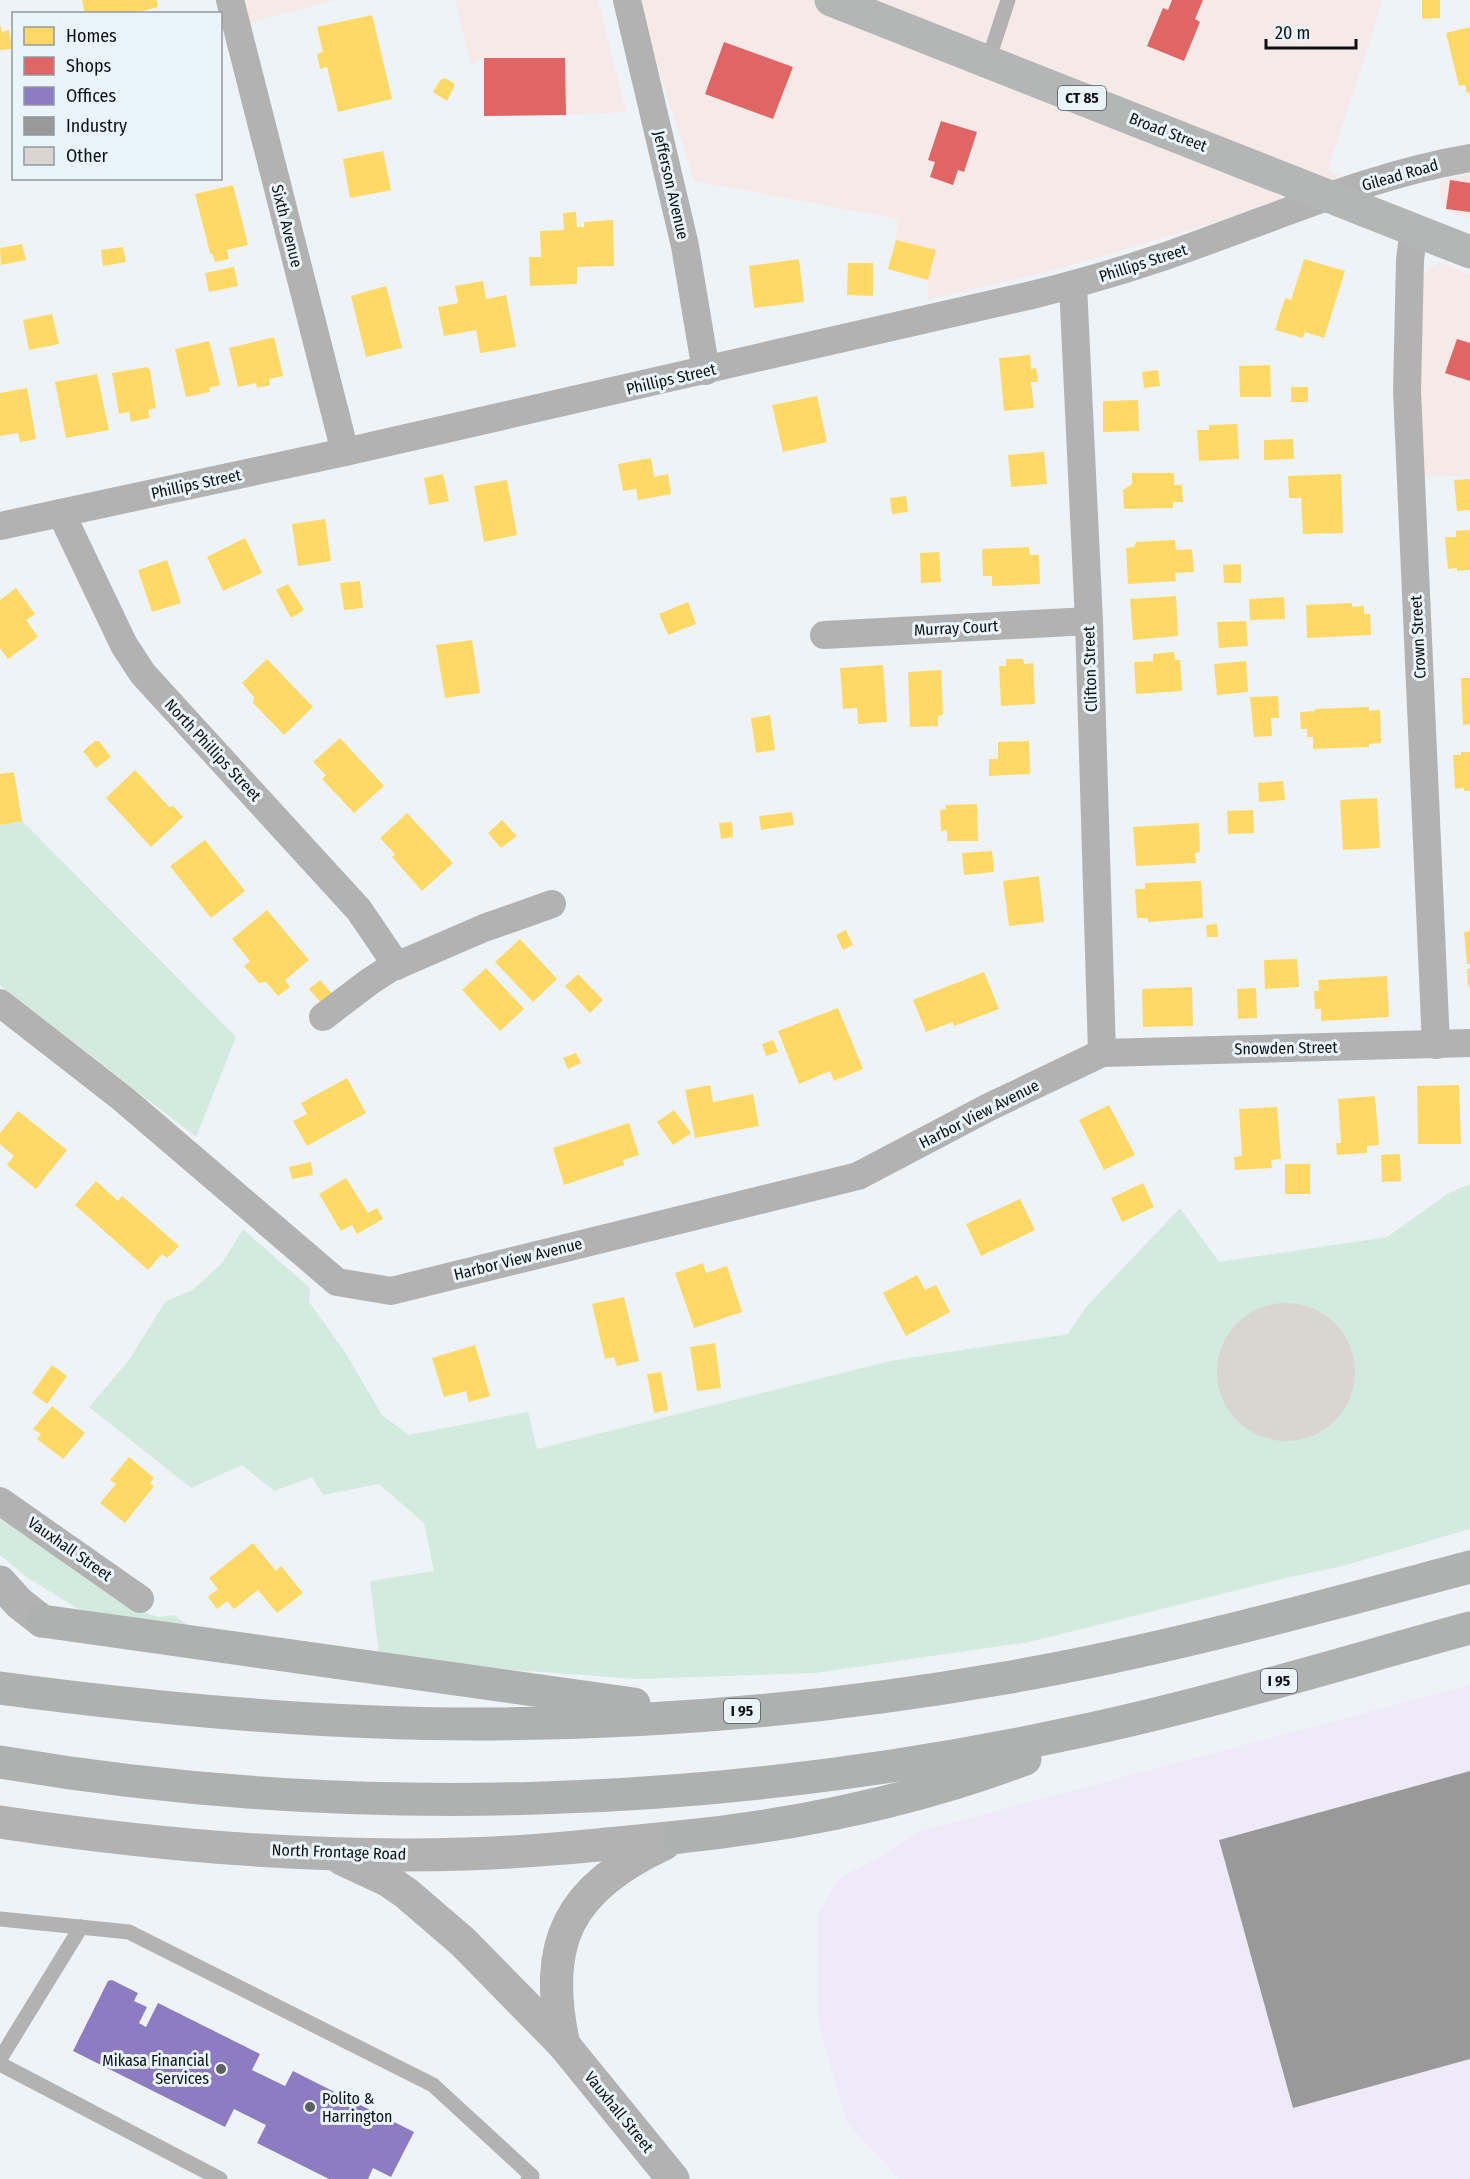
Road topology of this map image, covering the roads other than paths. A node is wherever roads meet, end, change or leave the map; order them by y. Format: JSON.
{"nodes":[{"id":1,"x":230,"y":0,"type":"edge"},
{"id":2,"x":627,"y":0,"type":"edge"},
{"id":3,"x":831,"y":0,"type":"edge"},
{"id":4,"x":1008,"y":0,"type":"edge"},
{"id":5,"x":988,"y":61,"type":"junction"},
{"id":6,"x":1470,"y":158,"type":"edge"},
{"id":7,"x":1332,"y":196,"type":"junction"},
{"id":8,"x":1414,"y":229,"type":"junction"},
{"id":9,"x":1470,"y":252,"type":"edge"},
{"id":10,"x":1073,"y":285,"type":"junction"},
{"id":11,"x":706,"y":371,"type":"junction"},
{"id":12,"x":345,"y":452,"type":"junction"},
{"id":13,"x":61,"y":513,"type":"junction"},
{"id":14,"x":0,"y":526,"type":"edge"},
{"id":15,"x":1089,"y":621,"type":"junction"},
{"id":16,"x":824,"y":635,"type":"dead end"},
{"id":17,"x":552,"y":904,"type":"dead end"},
{"id":18,"x":397,"y":966,"type":"junction"},
{"id":19,"x":0,"y":1003,"type":"edge"},
{"id":20,"x":323,"y":1017,"type":"dead end"},
{"id":21,"x":1470,"y":1043,"type":"edge"},
{"id":22,"x":1436,"y":1044,"type":"junction"},
{"id":23,"x":1102,"y":1053,"type":"junction"},
{"id":24,"x":0,"y":1501,"type":"edge"},
{"id":25,"x":1470,"y":1567,"type":"edge"},
{"id":26,"x":0,"y":1582,"type":"edge"},
{"id":27,"x":140,"y":1599,"type":"dead end"},
{"id":28,"x":0,"y":1616,"type":"edge"},
{"id":29,"x":42,"y":1621,"type":"junction"},
{"id":30,"x":1470,"y":1628,"type":"edge"},
{"id":31,"x":0,"y":1688,"type":"edge"},
{"id":32,"x":705,"y":1714,"type":"junction"},
{"id":33,"x":1086,"y":1730,"type":"junction"},
{"id":34,"x":0,"y":1762,"type":"edge"},
{"id":35,"x":0,"y":1822,"type":"edge"},
{"id":36,"x":679,"y":1837,"type":"junction"},
{"id":37,"x":326,"y":1853,"type":"junction"},
{"id":38,"x":0,"y":1919,"type":"edge"},
{"id":39,"x":81,"y":1927,"type":"junction"},
{"id":40,"x":564,"y":2045,"type":"junction"},
{"id":41,"x":0,"y":2059,"type":"edge"},
{"id":42,"x":0,"y":2064,"type":"edge"},
{"id":43,"x":220,"y":2179,"type":"edge"},
{"id":44,"x":528,"y":2179,"type":"edge"},
{"id":45,"x":673,"y":2179,"type":"edge"}],
"edges":[{"from":1,"to":12,"type":"street","name":"Sixth Avenue"},
{"from":2,"to":11,"type":"street","name":"Jefferson Avenue"},
{"from":3,"to":5,"type":"main road","name":"Broad Street","number":"CT 85"},
{"from":4,"to":5,"type":"lane"},
{"from":5,"to":7,"type":"main road","name":"Broad Street","number":"CT 85"},
{"from":6,"to":7,"type":"street","name":"Gilead Road"},
{"from":7,"to":8,"type":"main road","name":"Broad Street","number":"CT 85"},
{"from":7,"to":10,"type":"street","name":"Phillips Street"},
{"from":8,"to":9,"type":"main road","name":"Broad Street","number":"CT 85"},
{"from":8,"to":22,"type":"street","name":"Crown Street"},
{"from":10,"to":11,"type":"street","name":"Phillips Street"},
{"from":10,"to":15,"type":"street","name":"Clifton Street"},
{"from":11,"to":12,"type":"street","name":"Phillips Street"},
{"from":12,"to":13,"type":"street","name":"Phillips Street"},
{"from":13,"to":14,"type":"street","name":"Phillips Street"},
{"from":13,"to":18,"type":"street","name":"North Phillips Street"},
{"from":15,"to":16,"type":"street","name":"Murray Court"},
{"from":15,"to":23,"type":"street","name":"Clifton Street"},
{"from":17,"to":18,"type":"street"},
{"from":18,"to":20,"type":"street"},
{"from":19,"to":23,"type":"street","name":"Harbor View Avenue"},
{"from":21,"to":22,"type":"street","name":"Snowden Street"},
{"from":22,"to":23,"type":"street","name":"Snowden Street"},
{"from":24,"to":27,"type":"street","name":"Vauxhall Street"},
{"from":25,"to":32,"type":"highway","number":"I 95"},
{"from":26,"to":29,"type":"main road"},
{"from":28,"to":29,"type":"main road"},
{"from":29,"to":32,"type":"highway"},
{"from":30,"to":33,"type":"highway","number":"I 95"},
{"from":31,"to":32,"type":"highway","number":"I 95"},
{"from":33,"to":34,"type":"highway","number":"I 95"},
{"from":33,"to":36,"type":"highway"},
{"from":35,"to":37,"type":"main road","name":"North Frontage Road"},
{"from":36,"to":37,"type":"main road","name":"North Frontage Road"},
{"from":36,"to":40,"type":"main road"},
{"from":37,"to":40,"type":"main road","name":"Vauxhall Street"},
{"from":38,"to":39,"type":"lane"},
{"from":39,"to":41,"type":"lane"},
{"from":39,"to":44,"type":"lane"},
{"from":40,"to":45,"type":"main road","name":"Vauxhall Street"},
{"from":42,"to":43,"type":"lane"}]}
